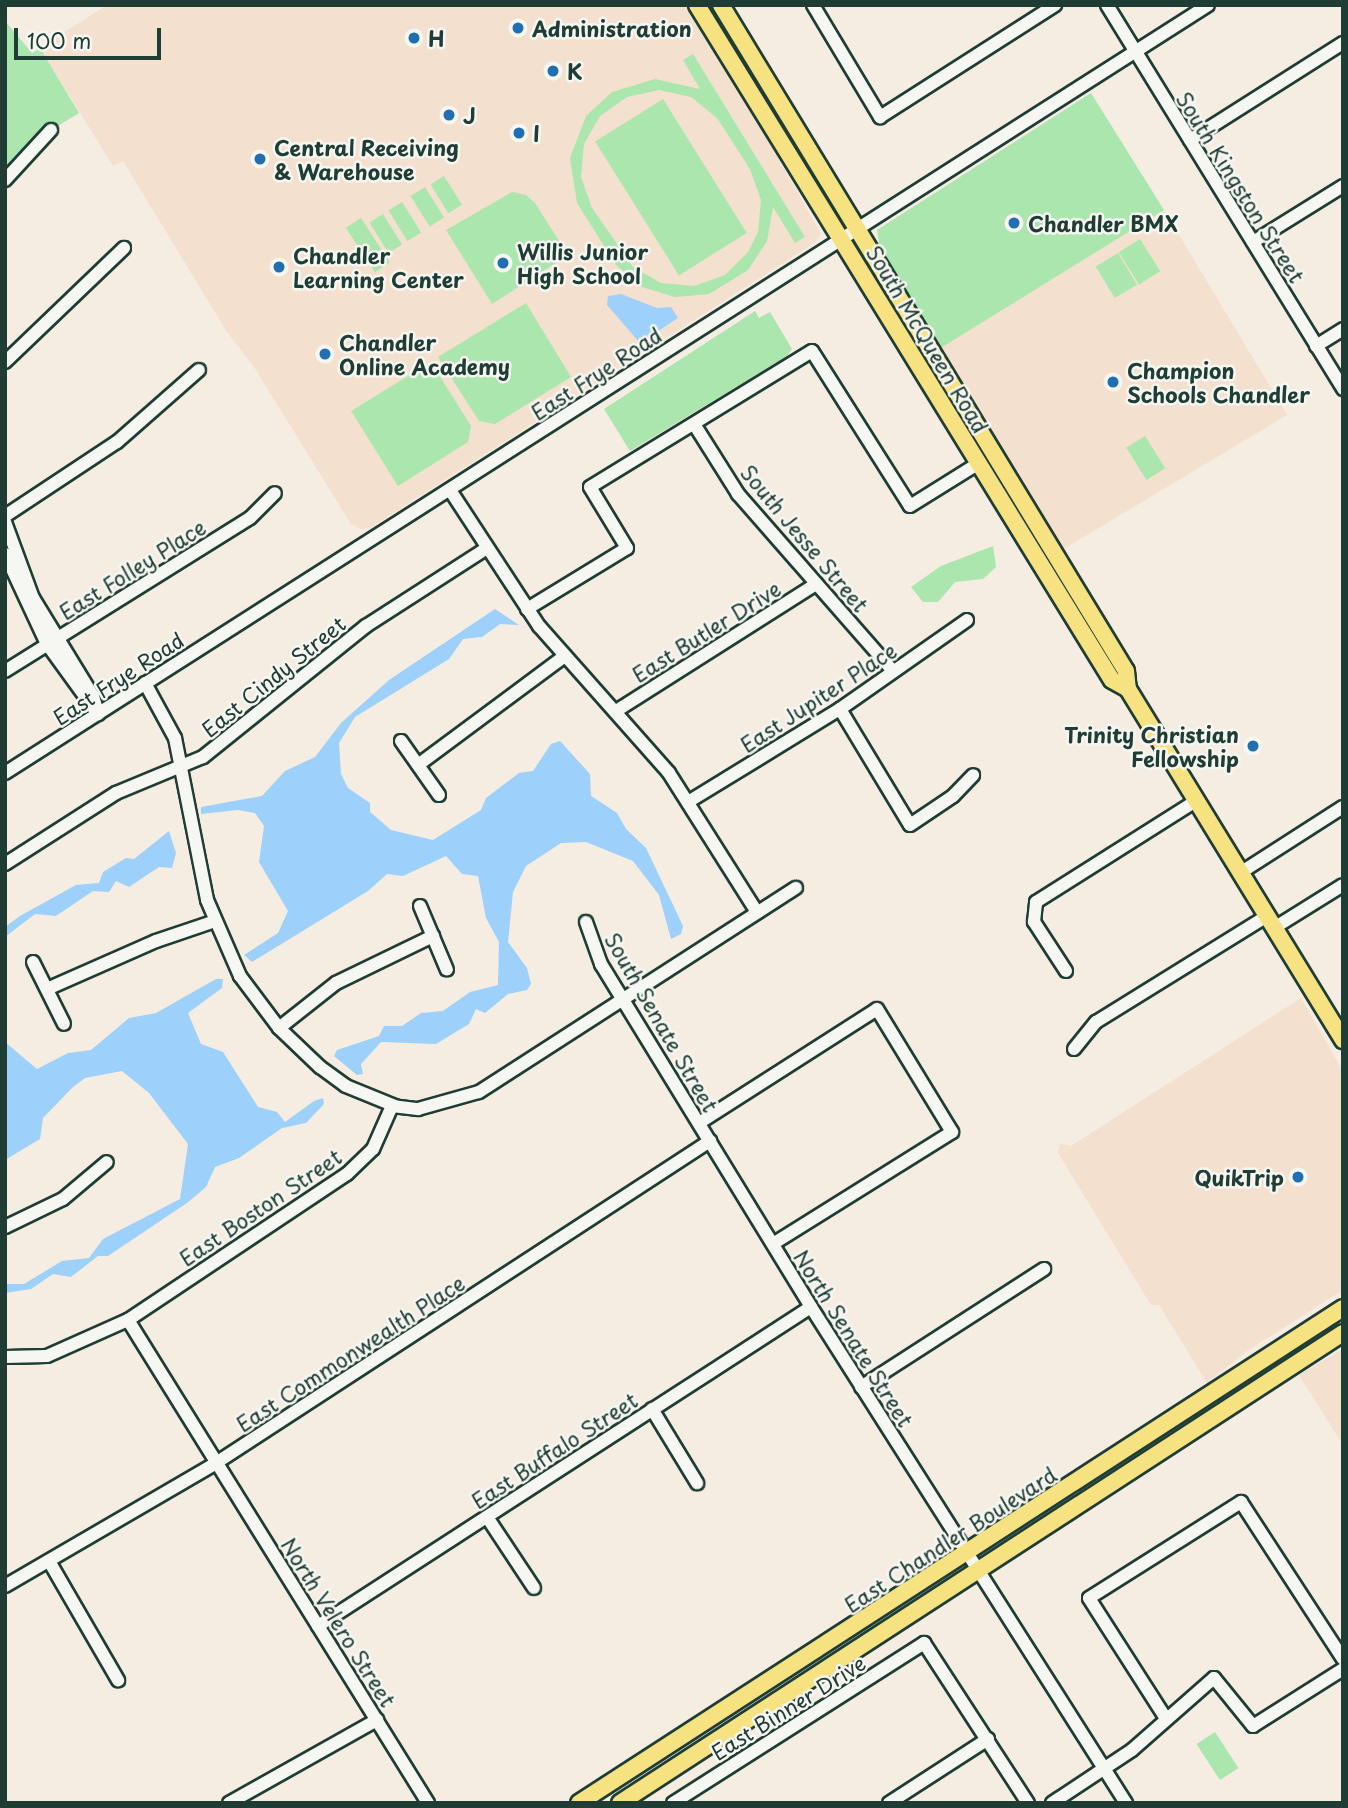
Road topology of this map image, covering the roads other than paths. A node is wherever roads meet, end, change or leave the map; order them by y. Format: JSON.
{"nodes":[{"id":1,"x":697,"y":5,"type":"edge"},
{"id":2,"x":721,"y":5,"type":"edge"},
{"id":3,"x":1055,"y":5,"type":"edge"},
{"id":4,"x":1107,"y":5,"type":"edge"},
{"id":5,"x":1208,"y":5,"type":"edge"},
{"id":6,"x":815,"y":6,"type":"edge"},
{"id":7,"x":1343,"y":43,"type":"edge"},
{"id":8,"x":1135,"y":51,"type":"junction"},
{"id":9,"x":51,"y":130,"type":"dead end"},
{"id":10,"x":1190,"y":140,"type":"junction"},
{"id":11,"x":5,"y":180,"type":"edge"},
{"id":12,"x":1343,"y":186,"type":"edge"},
{"id":13,"x":855,"y":228,"type":"junction"},
{"id":14,"x":841,"y":238,"type":"junction"},
{"id":15,"x":1253,"y":242,"type":"junction"},
{"id":16,"x":124,"y":248,"type":"dead end"},
{"id":17,"x":1343,"y":329,"type":"edge"},
{"id":18,"x":1317,"y":346,"type":"junction"},
{"id":19,"x":5,"y":362,"type":"edge"},
{"id":20,"x":200,"y":370,"type":"dead end"},
{"id":21,"x":1343,"y":389,"type":"edge"},
{"id":22,"x":694,"y":424,"type":"junction"},
{"id":23,"x":986,"y":460,"type":"junction"},
{"id":24,"x":450,"y":490,"type":"junction"},
{"id":25,"x":275,"y":493,"type":"dead end"},
{"id":26,"x":5,"y":516,"type":"edge"},
{"id":27,"x":5,"y":522,"type":"edge"},
{"id":28,"x":487,"y":548,"type":"junction"},
{"id":29,"x":5,"y":554,"type":"edge"},
{"id":30,"x":816,"y":584,"type":"junction"},
{"id":31,"x":527,"y":609,"type":"junction"},
{"id":32,"x":967,"y":620,"type":"dead end"},
{"id":33,"x":52,"y":642,"type":"junction"},
{"id":34,"x":565,"y":656,"type":"junction"},
{"id":35,"x":5,"y":671,"type":"edge"},
{"id":36,"x":893,"y":671,"type":"junction"},
{"id":37,"x":145,"y":683,"type":"junction"},
{"id":38,"x":840,"y":709,"type":"junction"},
{"id":39,"x":616,"y":711,"type":"junction"},
{"id":40,"x":97,"y":714,"type":"junction"},
{"id":41,"x":401,"y":741,"type":"dead end"},
{"id":42,"x":418,"y":765,"type":"junction"},
{"id":43,"x":182,"y":766,"type":"junction"},
{"id":44,"x":5,"y":773,"type":"edge"},
{"id":45,"x":973,"y":775,"type":"dead end"},
{"id":46,"x":439,"y":795,"type":"dead end"},
{"id":47,"x":688,"y":802,"type":"junction"},
{"id":48,"x":1196,"y":802,"type":"junction"},
{"id":49,"x":1343,"y":807,"type":"edge"},
{"id":50,"x":5,"y":864,"type":"edge"},
{"id":51,"x":1240,"y":873,"type":"junction"},
{"id":52,"x":1343,"y":885,"type":"edge"},
{"id":53,"x":796,"y":888,"type":"dead end"},
{"id":54,"x":420,"y":906,"type":"dead end"},
{"id":55,"x":757,"y":912,"type":"junction"},
{"id":56,"x":215,"y":921,"type":"junction"},
{"id":57,"x":586,"y":922,"type":"dead end"},
{"id":58,"x":1270,"y":922,"type":"junction"},
{"id":59,"x":433,"y":936,"type":"junction"},
{"id":60,"x":33,"y":962,"type":"dead end"},
{"id":61,"x":447,"y":970,"type":"dead end"},
{"id":62,"x":1066,"y":971,"type":"dead end"},
{"id":63,"x":47,"y":989,"type":"junction"},
{"id":64,"x":622,"y":998,"type":"junction"},
{"id":65,"x":64,"y":1024,"type":"dead end"},
{"id":66,"x":279,"y":1028,"type":"junction"},
{"id":67,"x":1343,"y":1040,"type":"edge"},
{"id":68,"x":1074,"y":1049,"type":"dead end"},
{"id":69,"x":395,"y":1106,"type":"junction"},
{"id":70,"x":699,"y":1123,"type":"junction"},
{"id":71,"x":710,"y":1141,"type":"junction"},
{"id":72,"x":107,"y":1162,"type":"dead end"},
{"id":73,"x":5,"y":1227,"type":"edge"},
{"id":74,"x":773,"y":1244,"type":"junction"},
{"id":75,"x":1044,"y":1269,"type":"dead end"},
{"id":76,"x":811,"y":1307,"type":"junction"},
{"id":77,"x":1343,"y":1308,"type":"edge"},
{"id":78,"x":128,"y":1320,"type":"junction"},
{"id":79,"x":1343,"y":1333,"type":"edge"},
{"id":80,"x":5,"y":1357,"type":"edge"},
{"id":81,"x":861,"y":1387,"type":"junction"},
{"id":82,"x":1197,"y":1402,"type":"junction"},
{"id":83,"x":652,"y":1409,"type":"junction"},
{"id":84,"x":1208,"y":1420,"type":"junction"},
{"id":85,"x":216,"y":1463,"type":"junction"},
{"id":86,"x":697,"y":1483,"type":"dead end"},
{"id":87,"x":487,"y":1517,"type":"junction"},
{"id":88,"x":967,"y":1554,"type":"junction"},
{"id":89,"x":49,"y":1561,"type":"junction"},
{"id":90,"x":979,"y":1573,"type":"junction"},
{"id":91,"x":5,"y":1586,"type":"edge"},
{"id":92,"x":534,"y":1588,"type":"dead end"},
{"id":93,"x":318,"y":1626,"type":"junction"},
{"id":94,"x":1343,"y":1658,"type":"edge"},
{"id":95,"x":1343,"y":1669,"type":"edge"},
{"id":96,"x":118,"y":1680,"type":"dead end"},
{"id":97,"x":1165,"y":1717,"type":"junction"},
{"id":98,"x":377,"y":1720,"type":"junction"},
{"id":99,"x":988,"y":1739,"type":"junction"},
{"id":100,"x":1105,"y":1769,"type":"junction"},
{"id":101,"x":229,"y":1803,"type":"edge"},
{"id":102,"x":428,"y":1803,"type":"edge"},
{"id":103,"x":579,"y":1803,"type":"edge"},
{"id":104,"x":620,"y":1803,"type":"edge"},
{"id":105,"x":673,"y":1803,"type":"edge"},
{"id":106,"x":889,"y":1803,"type":"edge"},
{"id":107,"x":1028,"y":1803,"type":"edge"},
{"id":108,"x":1052,"y":1803,"type":"edge"},
{"id":109,"x":1126,"y":1803,"type":"edge"}],
"edges":[{"from":1,"to":14,"type":"main road","name":"South McQueen Road"},
{"from":2,"to":13,"type":"main road","name":"South McQueen Road"},
{"from":3,"to":6,"type":"street"},
{"from":4,"to":8,"type":"street","name":"South Kingston Street"},
{"from":5,"to":8,"type":"street","name":"East Frye Road"},
{"from":7,"to":10,"type":"street"},
{"from":8,"to":10,"type":"street","name":"South Kingston Street"},
{"from":8,"to":13,"type":"street","name":"East Frye Road"},
{"from":9,"to":11,"type":"street"},
{"from":10,"to":15,"type":"street","name":"South Kingston Street"},
{"from":12,"to":15,"type":"street"},
{"from":13,"to":14,"type":"street","name":"East Frye Road"},
{"from":13,"to":23,"type":"main road","name":"South McQueen Road"},
{"from":14,"to":23,"type":"main road","name":"South McQueen Road"},
{"from":14,"to":24,"type":"street","name":"East Frye Road"},
{"from":15,"to":18,"type":"street","name":"South Kingston Street"},
{"from":16,"to":19,"type":"street"},
{"from":17,"to":18,"type":"street"},
{"from":18,"to":21,"type":"street","name":"South Kingston Street"},
{"from":20,"to":26,"type":"street"},
{"from":22,"to":23,"type":"street"},
{"from":22,"to":30,"type":"street","name":"South Jesse Street"},
{"from":22,"to":31,"type":"street"},
{"from":23,"to":48,"type":"main road","name":"South McQueen Road"},
{"from":24,"to":28,"type":"street"},
{"from":24,"to":37,"type":"street","name":"East Frye Road"},
{"from":25,"to":33,"type":"street","name":"East Folley Place"},
{"from":27,"to":33,"type":"street"},
{"from":28,"to":31,"type":"street"},
{"from":28,"to":43,"type":"street","name":"East Cindy Street"},
{"from":29,"to":33,"type":"street"},
{"from":30,"to":36,"type":"street","name":"South Jesse Street"},
{"from":30,"to":39,"type":"street","name":"East Butler Drive"},
{"from":31,"to":34,"type":"street"},
{"from":32,"to":36,"type":"street","name":"East Jupiter Place"},
{"from":33,"to":35,"type":"street","name":"East Folley Place"},
{"from":33,"to":40,"type":"street"},
{"from":34,"to":39,"type":"street"},
{"from":34,"to":42,"type":"street"},
{"from":36,"to":38,"type":"street","name":"East Jupiter Place"},
{"from":37,"to":40,"type":"street","name":"East Frye Road"},
{"from":37,"to":43,"type":"street"},
{"from":38,"to":45,"type":"street"},
{"from":38,"to":47,"type":"street","name":"East Jupiter Place"},
{"from":39,"to":47,"type":"street"},
{"from":40,"to":44,"type":"street","name":"East Frye Road"},
{"from":41,"to":42,"type":"street"},
{"from":42,"to":46,"type":"street"},
{"from":43,"to":50,"type":"street","name":"East Cindy Street"},
{"from":43,"to":56,"type":"street"},
{"from":47,"to":55,"type":"street"},
{"from":48,"to":51,"type":"main road","name":"South McQueen Road"},
{"from":48,"to":62,"type":"street"},
{"from":49,"to":51,"type":"street"},
{"from":51,"to":58,"type":"main road","name":"South McQueen Road"},
{"from":52,"to":58,"type":"street"},
{"from":53,"to":55,"type":"street"},
{"from":54,"to":59,"type":"street"},
{"from":55,"to":64,"type":"street"},
{"from":56,"to":63,"type":"street"},
{"from":56,"to":66,"type":"street"},
{"from":57,"to":64,"type":"street","name":"South Senate Street"},
{"from":58,"to":67,"type":"main road","name":"South McQueen Road"},
{"from":58,"to":68,"type":"street"},
{"from":59,"to":61,"type":"street"},
{"from":59,"to":66,"type":"street"},
{"from":60,"to":63,"type":"street"},
{"from":63,"to":65,"type":"street"},
{"from":64,"to":69,"type":"street"},
{"from":64,"to":70,"type":"street","name":"South Senate Street"},
{"from":66,"to":69,"type":"street"},
{"from":69,"to":78,"type":"street","name":"East Boston Street"},
{"from":70,"to":71,"type":"street","name":"South Senate Street"},
{"from":70,"to":74,"type":"street"},
{"from":71,"to":74,"type":"street","name":"North Senate Street"},
{"from":71,"to":85,"type":"street","name":"East Commonwealth Place"},
{"from":72,"to":73,"type":"street"},
{"from":74,"to":76,"type":"street","name":"North Senate Street"},
{"from":75,"to":81,"type":"street"},
{"from":76,"to":81,"type":"street","name":"North Senate Street"},
{"from":76,"to":83,"type":"street","name":"East Buffalo Street"},
{"from":77,"to":82,"type":"main road","name":"East Chandler Boulevard"},
{"from":78,"to":80,"type":"street","name":"East Boston Street"},
{"from":78,"to":85,"type":"street","name":"North Velero Street"},
{"from":79,"to":84,"type":"main road","name":"East Chandler Boulevard"},
{"from":81,"to":88,"type":"street","name":"North Senate Street"},
{"from":82,"to":84,"type":"main road"},
{"from":82,"to":88,"type":"main road","name":"East Chandler Boulevard"},
{"from":83,"to":86,"type":"street"},
{"from":83,"to":87,"type":"street","name":"East Buffalo Street"},
{"from":84,"to":90,"type":"main road","name":"East Chandler Boulevard"},
{"from":85,"to":89,"type":"street","name":"East Commonwealth Place"},
{"from":85,"to":93,"type":"street","name":"North Velero Street"},
{"from":87,"to":92,"type":"street"},
{"from":87,"to":93,"type":"street","name":"East Buffalo Street"},
{"from":88,"to":90,"type":"street","name":"North Senate Street"},
{"from":88,"to":103,"type":"main road","name":"East Chandler Boulevard"},
{"from":89,"to":91,"type":"street","name":"East Commonwealth Place"},
{"from":89,"to":96,"type":"street"},
{"from":90,"to":100,"type":"street","name":"North Senate Street"},
{"from":90,"to":104,"type":"main road","name":"East Chandler Boulevard"},
{"from":93,"to":98,"type":"street","name":"North Velero Street"},
{"from":94,"to":97,"type":"street"},
{"from":95,"to":97,"type":"street"},
{"from":97,"to":100,"type":"street"},
{"from":98,"to":101,"type":"street"},
{"from":98,"to":102,"type":"street","name":"North Velero Street"},
{"from":99,"to":105,"type":"street","name":"East Binner Drive"},
{"from":99,"to":106,"type":"street"},
{"from":99,"to":107,"type":"street"},
{"from":100,"to":108,"type":"street"},
{"from":100,"to":109,"type":"street","name":"North Senate Street"}]}
